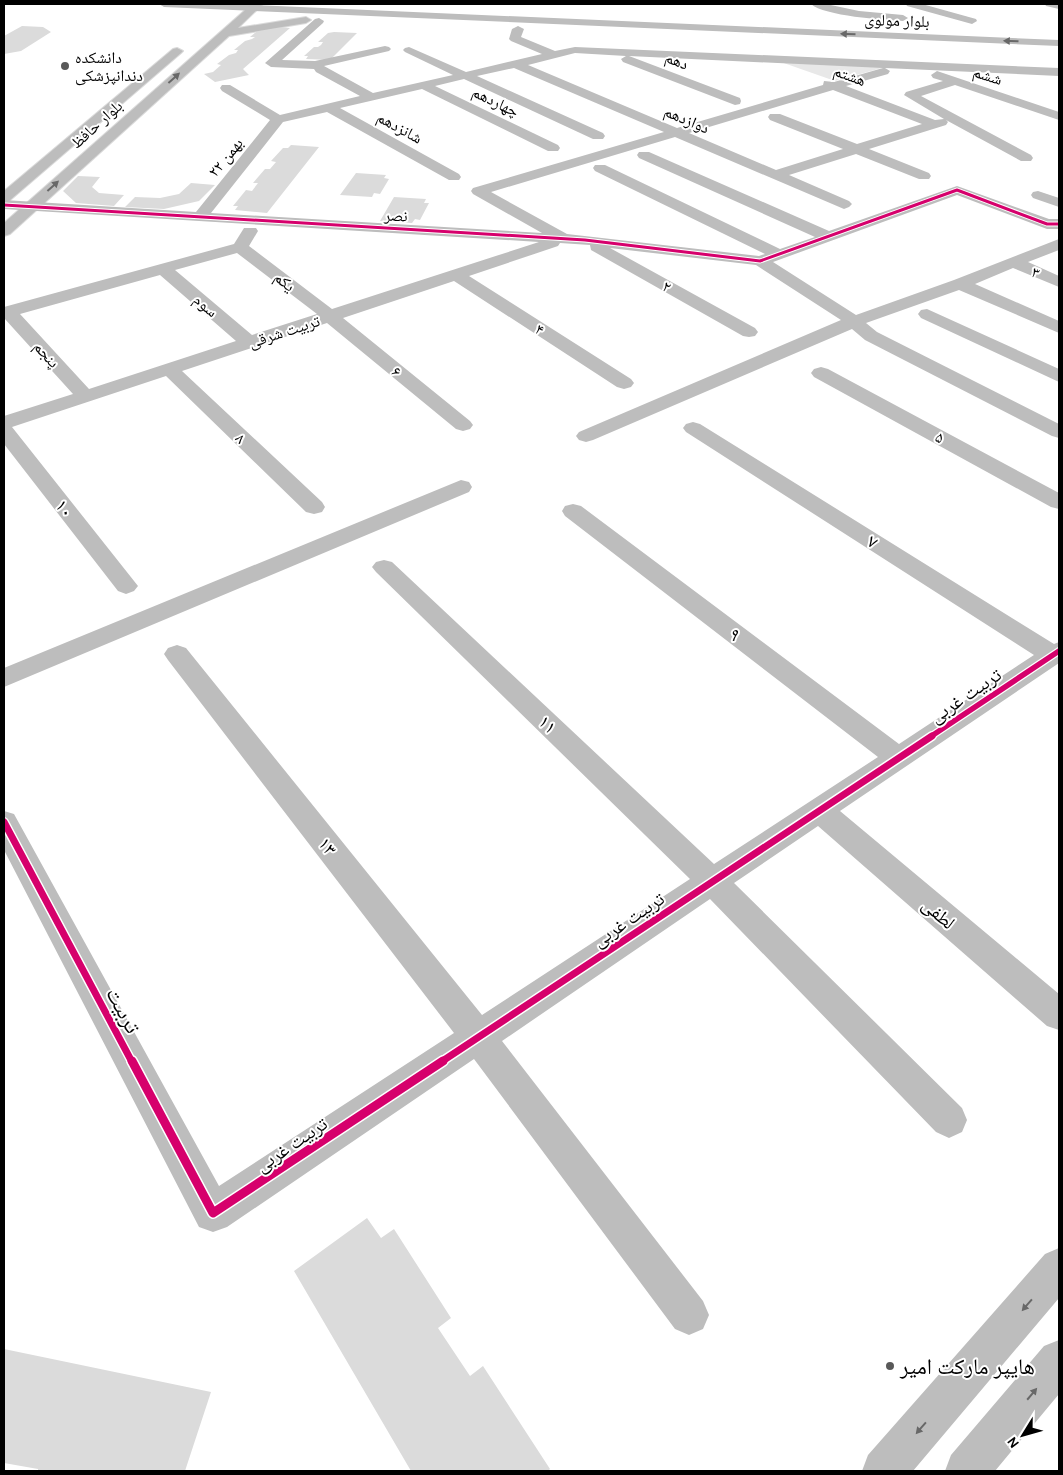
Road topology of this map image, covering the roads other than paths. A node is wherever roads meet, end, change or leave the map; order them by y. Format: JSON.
{"nodes":[{"id":1,"x":164,"y":4,"type":"edge"},
{"id":2,"x":290,"y":4,"type":"edge"},
{"id":3,"x":816,"y":4,"type":"edge"},
{"id":4,"x":911,"y":4,"type":"edge"},
{"id":5,"x":1050,"y":4,"type":"edge"},
{"id":6,"x":200,"y":5,"type":"edge"},
{"id":7,"x":1059,"y":6,"type":"edge"},
{"id":8,"x":252,"y":10,"type":"edge"},
{"id":9,"x":222,"y":12,"type":"edge"},
{"id":10,"x":304,"y":15,"type":"junction"},
{"id":11,"x":319,"y":21,"type":"junction"},
{"id":12,"x":518,"y":29,"type":"junction"},
{"id":13,"x":674,"y":31,"type":"junction"},
{"id":14,"x":222,"y":34,"type":"junction"},
{"id":15,"x":189,"y":40,"type":"dead end"},
{"id":16,"x":1059,"y":43,"type":"edge"},
{"id":17,"x":385,"y":49,"type":"dead end"},
{"id":18,"x":409,"y":50,"type":"dead end"},
{"id":19,"x":607,"y":51,"type":"junction"},
{"id":20,"x":1059,"y":53,"type":"edge"},
{"id":21,"x":554,"y":55,"type":"junction"},
{"id":22,"x":754,"y":57,"type":"junction"},
{"id":23,"x":516,"y":64,"type":"junction"},
{"id":24,"x":906,"y":64,"type":"junction"},
{"id":25,"x":320,"y":69,"type":"dead end"},
{"id":26,"x":1058,"y":72,"type":"edge"},
{"id":27,"x":797,"y":73,"type":"dead end"},
{"id":28,"x":468,"y":76,"type":"junction"},
{"id":29,"x":814,"y":79,"type":"dead end"},
{"id":30,"x":956,"y":81,"type":"junction"},
{"id":31,"x":425,"y":86,"type":"junction"},
{"id":32,"x":832,"y":86,"type":"junction"},
{"id":33,"x":226,"y":88,"type":"dead end"},
{"id":34,"x":372,"y":98,"type":"junction"},
{"id":35,"x":735,"y":101,"type":"dead end"},
{"id":36,"x":330,"y":108,"type":"junction"},
{"id":37,"x":1059,"y":116,"type":"edge"},
{"id":38,"x":774,"y":117,"type":"dead end"},
{"id":39,"x":952,"y":118,"type":"junction"},
{"id":40,"x":278,"y":119,"type":"junction"},
{"id":41,"x":934,"y":124,"type":"junction"},
{"id":42,"x":675,"y":133,"type":"junction"},
{"id":43,"x":598,"y":136,"type":"dead end"},
{"id":44,"x":553,"y":148,"type":"dead end"},
{"id":45,"x":855,"y":149,"type":"junction"},
{"id":46,"x":644,"y":155,"type":"dead end"},
{"id":47,"x":1026,"y":158,"type":"dead end"},
{"id":48,"x":600,"y":168,"type":"dead end"},
{"id":49,"x":776,"y":175,"type":"junction"},
{"id":50,"x":924,"y":176,"type":"dead end"},
{"id":51,"x":454,"y":177,"type":"dead end"},
{"id":52,"x":1038,"y":195,"type":"dead end"},
{"id":53,"x":4,"y":198,"type":"edge"},
{"id":54,"x":1059,"y":203,"type":"edge"},
{"id":55,"x":844,"y":204,"type":"dead end"},
{"id":56,"x":4,"y":205,"type":"edge"},
{"id":57,"x":31,"y":206,"type":"junction"},
{"id":58,"x":200,"y":217,"type":"junction"},
{"id":59,"x":258,"y":220,"type":"junction"},
{"id":60,"x":1059,"y":224,"type":"edge"},
{"id":61,"x":4,"y":231,"type":"edge"},
{"id":62,"x":829,"y":237,"type":"junction"},
{"id":63,"x":565,"y":239,"type":"junction"},
{"id":64,"x":585,"y":240,"type":"junction"},
{"id":65,"x":1059,"y":244,"type":"edge"},
{"id":66,"x":240,"y":246,"type":"junction"},
{"id":67,"x":779,"y":255,"type":"junction"},
{"id":68,"x":760,"y":260,"type":"junction"},
{"id":69,"x":1013,"y":262,"type":"junction"},
{"id":70,"x":162,"y":268,"type":"junction"},
{"id":71,"x":456,"y":275,"type":"junction"},
{"id":72,"x":1059,"y":282,"type":"edge"},
{"id":73,"x":960,"y":284,"type":"junction"},
{"id":74,"x":6,"y":312,"type":"edge"},
{"id":75,"x":927,"y":314,"type":"dead end"},
{"id":76,"x":330,"y":316,"type":"junction"},
{"id":77,"x":853,"y":322,"type":"junction"},
{"id":78,"x":1059,"y":328,"type":"edge"},
{"id":79,"x":749,"y":332,"type":"dead end"},
{"id":80,"x":249,"y":342,"type":"junction"},
{"id":81,"x":169,"y":369,"type":"junction"},
{"id":82,"x":820,"y":372,"type":"dead end"},
{"id":83,"x":1059,"y":376,"type":"edge"},
{"id":84,"x":624,"y":383,"type":"dead end"},
{"id":85,"x":85,"y":396,"type":"junction"},
{"id":86,"x":4,"y":423,"type":"edge"},
{"id":87,"x":463,"y":426,"type":"dead end"},
{"id":88,"x":694,"y":428,"type":"dead end"},
{"id":89,"x":4,"y":431,"type":"edge"},
{"id":90,"x":1059,"y":432,"type":"edge"},
{"id":91,"x":586,"y":436,"type":"dead end"},
{"id":92,"x":461,"y":487,"type":"dead end"},
{"id":93,"x":1059,"y":502,"type":"edge"},
{"id":94,"x":314,"y":506,"type":"dead end"},
{"id":95,"x":572,"y":511,"type":"dead end"},
{"id":96,"x":384,"y":567,"type":"dead end"},
{"id":97,"x":126,"y":586,"type":"dead end"},
{"id":98,"x":1056,"y":653,"type":"edge"},
{"id":99,"x":177,"y":654,"type":"dead end"},
{"id":100,"x":4,"y":678,"type":"edge"},
{"id":101,"x":898,"y":758,"type":"junction"},
{"id":102,"x":819,"y":810,"type":"junction"},
{"id":103,"x":4,"y":822,"type":"edge"},
{"id":104,"x":712,"y":881,"type":"junction"},
{"id":105,"x":1059,"y":1016,"type":"edge"},
{"id":106,"x":478,"y":1037,"type":"junction"},
{"id":107,"x":949,"y":1120,"type":"dead end"},
{"id":108,"x":214,"y":1213,"type":"joint"},
{"id":109,"x":1059,"y":1268,"type":"edge"},
{"id":110,"x":689,"y":1315,"type":"dead end"},
{"id":111,"x":1059,"y":1361,"type":"edge"},
{"id":112,"x":884,"y":1471,"type":"edge"},
{"id":113,"x":967,"y":1471,"type":"edge"}],
"edges":[{"from":1,"to":6,"type":"street","name":"بلوار مولوی"},
{"from":2,"to":10,"type":"street"},
{"from":3,"to":4,"type":"street"},
{"from":5,"to":7,"type":"street"},
{"from":6,"to":9,"type":"street","name":"بلوار مولوی"},
{"from":8,"to":9,"type":"street","name":"بلوار مولوی"},
{"from":8,"to":10,"type":"street","name":"بلوار مولوی"},
{"from":8,"to":14,"type":"street","name":"بلوار حافظ"},
{"from":10,"to":11,"type":"street","name":"بلوار مولوی"},
{"from":10,"to":13,"type":"street","name":"بلوار مولوی"},
{"from":10,"to":14,"type":"street"},
{"from":11,"to":12,"type":"street","name":"بلوار مولوی"},
{"from":11,"to":17,"type":"street"},
{"from":12,"to":13,"type":"street","name":"بلوار مولوی"},
{"from":12,"to":21,"type":"street"},
{"from":16,"to":13,"type":"street","name":"بلوار مولوی","one_way":true},
{"from":13,"to":20,"type":"street","name":"بلوار مولوی"},
{"from":57,"to":14,"type":"street","name":"بلوار حافظ","one_way":true},
{"from":15,"to":53,"type":"street","name":"بلوار حافظ"},
{"from":18,"to":28,"type":"street"},
{"from":19,"to":21,"type":"street"},
{"from":19,"to":22,"type":"street"},
{"from":19,"to":35,"type":"street","name":"دهم"},
{"from":21,"to":23,"type":"street"},
{"from":22,"to":24,"type":"street"},
{"from":22,"to":27,"type":"street"},
{"from":23,"to":28,"type":"street"},
{"from":23,"to":42,"type":"street","name":"دوازدهم"},
{"from":24,"to":26,"type":"street"},
{"from":24,"to":30,"type":"street","name":"ششم"},
{"from":24,"to":32,"type":"street"},
{"from":25,"to":34,"type":"street"},
{"from":28,"to":31,"type":"street"},
{"from":28,"to":43,"type":"street"},
{"from":29,"to":32,"type":"street","name":"هشتم"},
{"from":30,"to":37,"type":"street","name":"ششم"},
{"from":30,"to":39,"type":"street"},
{"from":31,"to":34,"type":"street"},
{"from":31,"to":44,"type":"street","name":"چهاردهم"},
{"from":32,"to":41,"type":"street","name":"هشتم"},
{"from":32,"to":42,"type":"street"},
{"from":33,"to":40,"type":"street"},
{"from":34,"to":36,"type":"street"},
{"from":36,"to":40,"type":"street"},
{"from":36,"to":51,"type":"street","name":"شانزدهم"},
{"from":38,"to":45,"type":"street"},
{"from":39,"to":41,"type":"street"},
{"from":39,"to":47,"type":"street"},
{"from":40,"to":58,"type":"street","name":"۲۲ بهمن"},
{"from":41,"to":45,"type":"street"},
{"from":42,"to":49,"type":"street","name":"دوازدهم"},
{"from":42,"to":63,"type":"street"},
{"from":45,"to":49,"type":"street"},
{"from":45,"to":50,"type":"street"},
{"from":46,"to":62,"type":"street"},
{"from":48,"to":67,"type":"street"},
{"from":49,"to":55,"type":"street","name":"دوازدهم"},
{"from":52,"to":54,"type":"street"},
{"from":56,"to":57,"type":"street","name":"نصر"},
{"from":57,"to":58,"type":"street","name":"نصر"},
{"from":57,"to":61,"type":"street","name":"بلوار حافظ"},
{"from":58,"to":59,"type":"street","name":"نصر"},
{"from":59,"to":63,"type":"street","name":"نصر"},
{"from":59,"to":66,"type":"street"},
{"from":60,"to":62,"type":"street"},
{"from":62,"to":67,"type":"street"},
{"from":63,"to":64,"type":"street","name":"نصر"},
{"from":63,"to":71,"type":"street","name":"تربیت شرقی"},
{"from":64,"to":68,"type":"street","name":"نصر"},
{"from":64,"to":79,"type":"street","name":"۲"},
{"from":65,"to":69,"type":"street"},
{"from":66,"to":70,"type":"street"},
{"from":66,"to":76,"type":"street","name":"یکم"},
{"from":67,"to":68,"type":"street"},
{"from":68,"to":77,"type":"street"},
{"from":69,"to":72,"type":"street","name":"۳"},
{"from":69,"to":73,"type":"street"},
{"from":70,"to":74,"type":"street"},
{"from":70,"to":80,"type":"street","name":"سوم"},
{"from":71,"to":76,"type":"street","name":"تربیت شرقی"},
{"from":71,"to":84,"type":"street","name":"۴"},
{"from":73,"to":77,"type":"street"},
{"from":73,"to":78,"type":"street"},
{"from":74,"to":85,"type":"street","name":"پنجم"},
{"from":75,"to":83,"type":"street"},
{"from":76,"to":80,"type":"street","name":"تربیت شرقی"},
{"from":76,"to":87,"type":"street","name":"۶"},
{"from":77,"to":90,"type":"street"},
{"from":77,"to":91,"type":"street"},
{"from":80,"to":81,"type":"street","name":"تربیت شرقی"},
{"from":81,"to":85,"type":"street","name":"تربیت شرقی"},
{"from":81,"to":94,"type":"street","name":"۸"},
{"from":82,"to":93,"type":"street","name":"۵"},
{"from":85,"to":86,"type":"street","name":"تربیت شرقی"},
{"from":88,"to":98,"type":"street","name":"۷"},
{"from":89,"to":97,"type":"street","name":"۱۰"},
{"from":92,"to":100,"type":"street"},
{"from":95,"to":101,"type":"street","name":"۹"},
{"from":96,"to":104,"type":"street","name":"۱۱"},
{"from":98,"to":101,"type":"street","name":"تربیت غربی"},
{"from":99,"to":106,"type":"street","name":"۱۳"},
{"from":101,"to":102,"type":"street","name":"تربیت غربی"},
{"from":102,"to":104,"type":"street","name":"تربیت غربی"},
{"from":102,"to":105,"type":"street","name":"لطفی"},
{"from":103,"to":108,"type":"street","name":"تربیت"},
{"from":104,"to":106,"type":"street","name":"تربیت غربی"},
{"from":104,"to":107,"type":"street","name":"۱۱"},
{"from":106,"to":108,"type":"street","name":"تربیت غربی"},
{"from":106,"to":110,"type":"street","name":"۱۳"},
{"from":109,"to":112,"type":"street","one_way":true},
{"from":113,"to":111,"type":"street","one_way":true}]}
